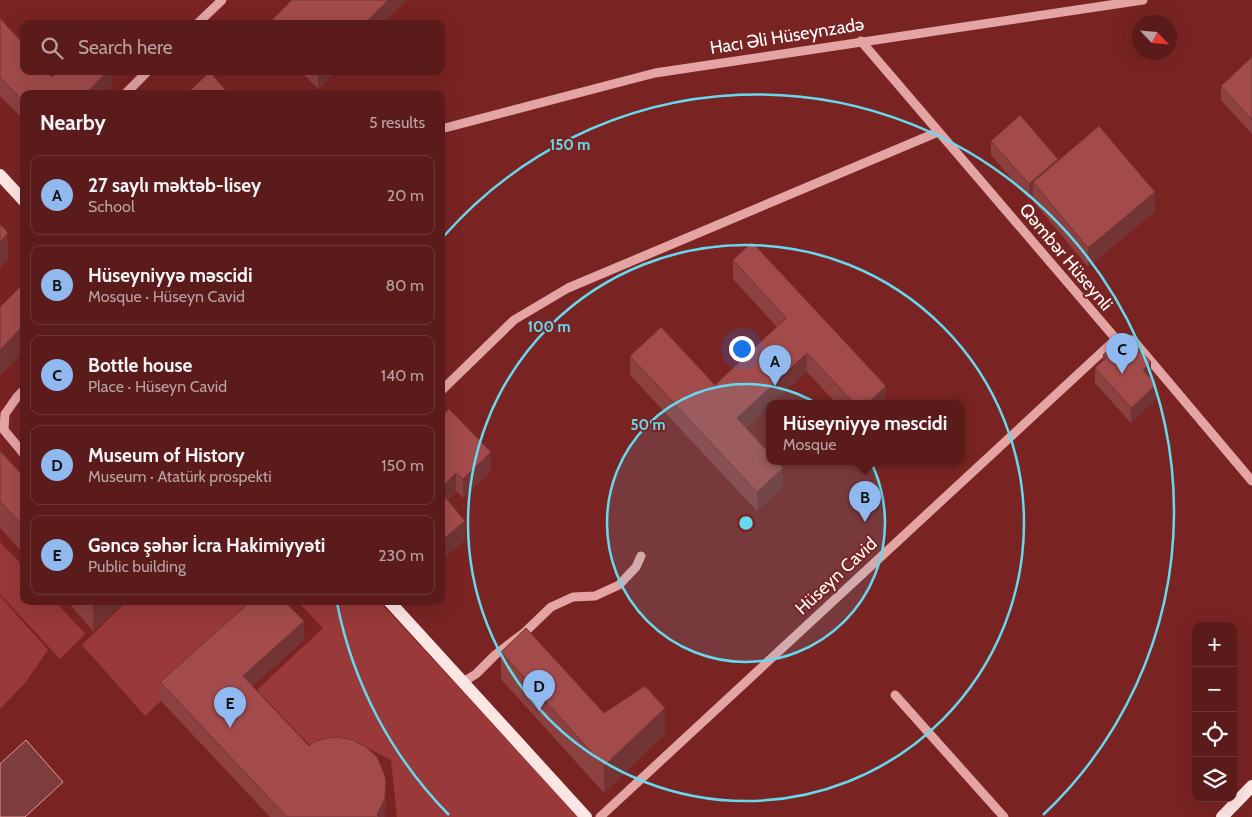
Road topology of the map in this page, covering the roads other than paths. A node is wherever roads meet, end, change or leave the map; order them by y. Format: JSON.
{"nodes":[{"id":1,"x":222,"y":0,"type":"edge"},
{"id":2,"x":1143,"y":0,"type":"edge"},
{"id":3,"x":1118,"y":2,"type":"edge"},
{"id":4,"x":201,"y":20,"type":"edge"},
{"id":5,"x":861,"y":41,"type":"junction"},
{"id":6,"x":144,"y":75,"type":"edge"},
{"id":7,"x":129,"y":90,"type":"edge"},
{"id":8,"x":445,"y":128,"type":"edge"},
{"id":9,"x":938,"y":132,"type":"junction"},
{"id":10,"x":0,"y":175,"type":"edge"},
{"id":11,"x":20,"y":195,"type":"edge"},
{"id":12,"x":1116,"y":339,"type":"junction"},
{"id":13,"x":445,"y":387,"type":"edge"},
{"id":14,"x":20,"y":394,"type":"edge"},
{"id":15,"x":20,"y":449,"type":"edge"},
{"id":16,"x":1252,"y":481,"type":"edge"},
{"id":17,"x":641,"y":556,"type":"dead end"},
{"id":18,"x":393,"y":605,"type":"edge"},
{"id":19,"x":463,"y":682,"type":"junction"},
{"id":20,"x":895,"y":695,"type":"dead end"},
{"id":21,"x":1252,"y":786,"type":"edge"},
{"id":22,"x":1226,"y":816,"type":"edge"},
{"id":23,"x":586,"y":817,"type":"edge"},
{"id":24,"x":600,"y":817,"type":"edge"},
{"id":25,"x":1004,"y":817,"type":"edge"}],
"edges":[{"from":1,"to":4,"type":"street"},
{"from":2,"to":3,"type":"street","name":"Hacı Əli Hüseynzadə"},
{"from":3,"to":5,"type":"street","name":"Hacı Əli Hüseynzadə"},
{"from":5,"to":8,"type":"street","name":"Hacı Əli Hüseynzadə"},
{"from":5,"to":9,"type":"street","name":"Qəmbər Hüseynli"},
{"from":6,"to":7,"type":"street"},
{"from":9,"to":12,"type":"street","name":"Qəmbər Hüseynli"},
{"from":9,"to":13,"type":"street"},
{"from":10,"to":11,"type":"main road"},
{"from":12,"to":16,"type":"street"},
{"from":12,"to":24,"type":"street","name":"Hüseyn Cavid"},
{"from":14,"to":15,"type":"street"},
{"from":17,"to":19,"type":"street"},
{"from":18,"to":19,"type":"main road"},
{"from":19,"to":23,"type":"main road"},
{"from":20,"to":25,"type":"street"},
{"from":21,"to":22,"type":"main road"}]}
